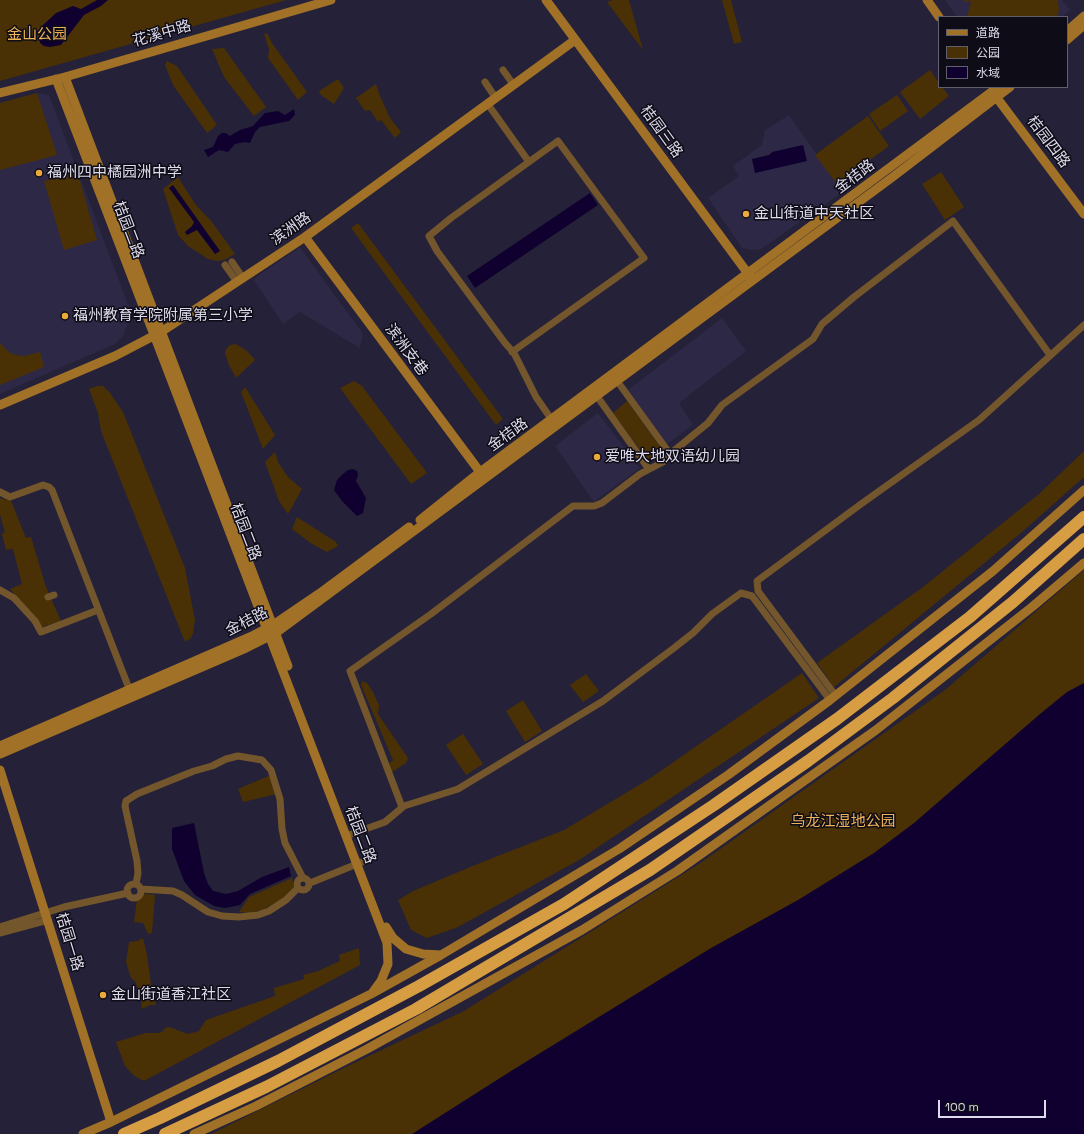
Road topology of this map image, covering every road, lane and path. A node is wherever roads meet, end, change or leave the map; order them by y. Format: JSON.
{"nodes":[{"id":1,"x":332,"y":0,"type":"edge"},
{"id":2,"x":546,"y":0,"type":"edge"},
{"id":3,"x":927,"y":0,"type":"edge"},
{"id":4,"x":938,"y":16,"type":"edge"},
{"id":5,"x":1084,"y":16,"type":"edge"},
{"id":6,"x":1084,"y":26,"type":"edge"},
{"id":7,"x":1068,"y":30,"type":"edge"},
{"id":8,"x":1068,"y":39,"type":"edge"},
{"id":9,"x":575,"y":40,"type":"junction"},
{"id":10,"x":503,"y":70,"type":"dead end"},
{"id":11,"x":60,"y":78,"type":"junction"},
{"id":12,"x":485,"y":82,"type":"dead end"},
{"id":13,"x":513,"y":84,"type":"junction"},
{"id":14,"x":1006,"y":88,"type":"edge"},
{"id":15,"x":994,"y":91,"type":"edge"},
{"id":16,"x":0,"y":94,"type":"edge"},
{"id":17,"x":495,"y":98,"type":"junction"},
{"id":18,"x":487,"y":103,"type":"junction"},
{"id":19,"x":529,"y":162,"type":"junction"},
{"id":20,"x":1084,"y":214,"type":"edge"},
{"id":21,"x":305,"y":237,"type":"junction"},
{"id":22,"x":232,"y":262,"type":"dead end"},
{"id":23,"x":225,"y":265,"type":"dead end"},
{"id":24,"x":751,"y":277,"type":"junction"},
{"id":25,"x":240,"y":280,"type":"junction"},
{"id":26,"x":1084,"y":324,"type":"edge"},
{"id":27,"x":157,"y":334,"type":"junction"},
{"id":28,"x":512,"y":352,"type":"junction"},
{"id":29,"x":1050,"y":354,"type":"junction"},
{"id":30,"x":615,"y":378,"type":"junction"},
{"id":31,"x":595,"y":393,"type":"junction"},
{"id":32,"x":0,"y":405,"type":"edge"},
{"id":33,"x":554,"y":423,"type":"junction"},
{"id":34,"x":670,"y":454,"type":"junction"},
{"id":35,"x":648,"y":468,"type":"junction"},
{"id":36,"x":483,"y":476,"type":"junction"},
{"id":37,"x":1084,"y":490,"type":"edge"},
{"id":38,"x":0,"y":492,"type":"edge"},
{"id":39,"x":1084,"y":518,"type":"edge"},
{"id":40,"x":1084,"y":539,"type":"edge"},
{"id":41,"x":1084,"y":563,"type":"edge"},
{"id":42,"x":0,"y":590,"type":"edge"},
{"id":43,"x":98,"y":610,"type":"junction"},
{"id":44,"x":271,"y":631,"type":"junction"},
{"id":45,"x":130,"y":691,"type":"junction"},
{"id":46,"x":833,"y":698,"type":"junction"},
{"id":47,"x":0,"y":746,"type":"edge"},
{"id":48,"x":0,"y":754,"type":"edge"},
{"id":49,"x":0,"y":770,"type":"edge"},
{"id":50,"x":402,"y":807,"type":"junction"},
{"id":51,"x":348,"y":835,"type":"junction"},
{"id":52,"x":359,"y":863,"type":"junction"},
{"id":53,"x":303,"y":878,"type":"junction"},
{"id":54,"x":310,"y":883,"type":"junction"},
{"id":55,"x":138,"y":886,"type":"junction"},
{"id":56,"x":298,"y":888,"type":"junction"},
{"id":57,"x":128,"y":893,"type":"junction"},
{"id":58,"x":47,"y":916,"type":"junction"},
{"id":59,"x":0,"y":927,"type":"edge"},
{"id":60,"x":0,"y":933,"type":"edge"},
{"id":61,"x":442,"y":955,"type":"junction"},
{"id":62,"x":371,"y":994,"type":"junction"},
{"id":63,"x":111,"y":1122,"type":"junction"},
{"id":64,"x":83,"y":1134,"type":"edge"},
{"id":65,"x":124,"y":1134,"type":"edge"},
{"id":66,"x":164,"y":1134,"type":"edge"},
{"id":67,"x":194,"y":1134,"type":"edge"}],
"edges":[{"from":1,"to":11,"type":"main road","name":"花溪中路"},
{"from":2,"to":9,"type":"main road","name":"桔园三路"},
{"from":3,"to":4,"type":"main road"},
{"from":5,"to":7,"type":"main road"},
{"from":6,"to":8,"type":"main road"},
{"from":9,"to":13,"type":"main road","name":"滨洲路"},
{"from":9,"to":24,"type":"main road","name":"桔园三路"},
{"from":10,"to":13,"type":"street"},
{"from":11,"to":16,"type":"main road","name":"花溪中路"},
{"from":11,"to":27,"type":"main road","name":"桔园二路"},
{"from":12,"to":17,"type":"street"},
{"from":13,"to":17,"type":"main road","name":"滨洲路"},
{"from":14,"to":15,"type":"main road","name":"金桔路"},
{"from":15,"to":20,"type":"main road","name":"桔园四路"},
{"from":15,"to":24,"type":"main road","name":"金桔路"},
{"from":17,"to":18,"type":"main road","name":"滨洲路"},
{"from":18,"to":19,"type":"street"},
{"from":18,"to":21,"type":"main road","name":"滨洲路"},
{"from":19,"to":28,"type":"street"},
{"from":19,"to":28,"type":"street"},
{"from":21,"to":25,"type":"main road","name":"滨洲路"},
{"from":21,"to":36,"type":"main road","name":"滨洲支巷"},
{"from":22,"to":25,"type":"street"},
{"from":23,"to":25,"type":"street"},
{"from":24,"to":30,"type":"main road","name":"金桔路"},
{"from":25,"to":27,"type":"main road","name":"滨洲路"},
{"from":26,"to":29,"type":"street"},
{"from":27,"to":32,"type":"main road","name":"滨洲路"},
{"from":27,"to":44,"type":"main road","name":"桔园二路"},
{"from":28,"to":33,"type":"street"},
{"from":29,"to":34,"type":"street"},
{"from":29,"to":46,"type":"street"},
{"from":30,"to":31,"type":"main road","name":"金桔路"},
{"from":30,"to":34,"type":"street"},
{"from":31,"to":33,"type":"main road","name":"金桔路"},
{"from":31,"to":35,"type":"street"},
{"from":33,"to":36,"type":"main road","name":"金桔路"},
{"from":34,"to":35,"type":"street"},
{"from":35,"to":50,"type":"street"},
{"from":36,"to":44,"type":"main road","name":"金桔路"},
{"from":37,"to":46,"type":"main road"},
{"from":38,"to":43,"type":"street"},
{"from":39,"to":65,"type":"highway"},
{"from":40,"to":66,"type":"highway"},
{"from":41,"to":67,"type":"main road"},
{"from":42,"to":43,"type":"street"},
{"from":43,"to":45,"type":"street"},
{"from":44,"to":45,"type":"main road","name":"金桔路"},
{"from":44,"to":48,"type":"main road"},
{"from":44,"to":51,"type":"main road","name":"桔园二路"},
{"from":45,"to":47,"type":"main road","name":"金桔路"},
{"from":46,"to":50,"type":"street"},
{"from":46,"to":61,"type":"main road"},
{"from":49,"to":58,"type":"main road","name":"桔园一路"},
{"from":50,"to":51,"type":"street"},
{"from":51,"to":52,"type":"main road","name":"桔园二路"},
{"from":52,"to":54,"type":"street"},
{"from":52,"to":61,"type":"main road","name":"桔园二路"},
{"from":52,"to":62,"type":"main road","name":"桔园二路"},
{"from":53,"to":54,"type":"street"},
{"from":53,"to":55,"type":"street"},
{"from":53,"to":56,"type":"street"},
{"from":54,"to":56,"type":"street"},
{"from":55,"to":56,"type":"street"},
{"from":55,"to":57,"type":"street"},
{"from":55,"to":57,"type":"street"},
{"from":57,"to":58,"type":"street"},
{"from":58,"to":59,"type":"street"},
{"from":58,"to":60,"type":"street"},
{"from":58,"to":63,"type":"main road","name":"桔园一路"},
{"from":61,"to":62,"type":"main road"},
{"from":62,"to":63,"type":"main road"},
{"from":63,"to":64,"type":"main road"}]}
